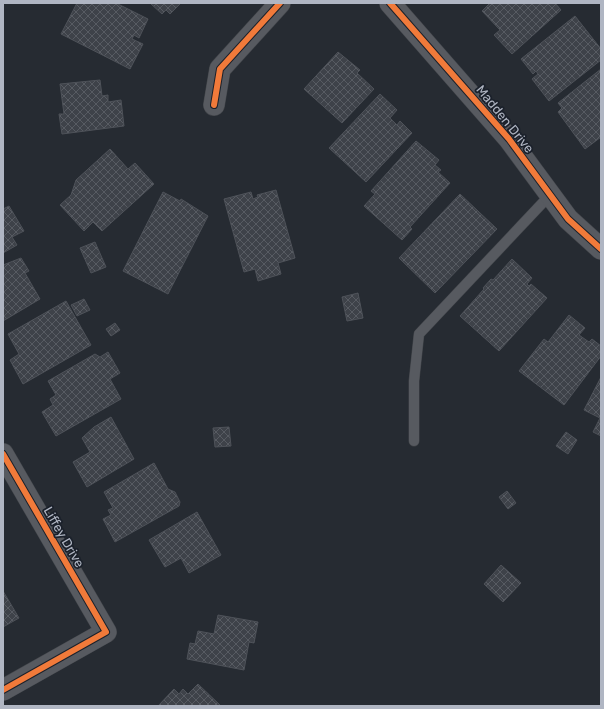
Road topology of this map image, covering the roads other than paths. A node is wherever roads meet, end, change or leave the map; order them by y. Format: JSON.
{"nodes":[{"id":1,"x":280,"y":3,"type":"edge"},
{"id":2,"x":390,"y":3,"type":"edge"},
{"id":3,"x":214,"y":106,"type":"dead end"},
{"id":4,"x":550,"y":195,"type":"junction"},
{"id":5,"x":601,"y":249,"type":"edge"},
{"id":6,"x":414,"y":441,"type":"dead end"},
{"id":7,"x":3,"y":454,"type":"edge"},
{"id":8,"x":3,"y":690,"type":"edge"}],
"edges":[{"from":1,"to":3,"type":"street"},
{"from":2,"to":4,"type":"street","name":"Madden Drive"},
{"from":4,"to":5,"type":"street","name":"Madden Drive"},
{"from":4,"to":6,"type":"lane"},
{"from":7,"to":8,"type":"street","name":"Liffey Drive"}]}
